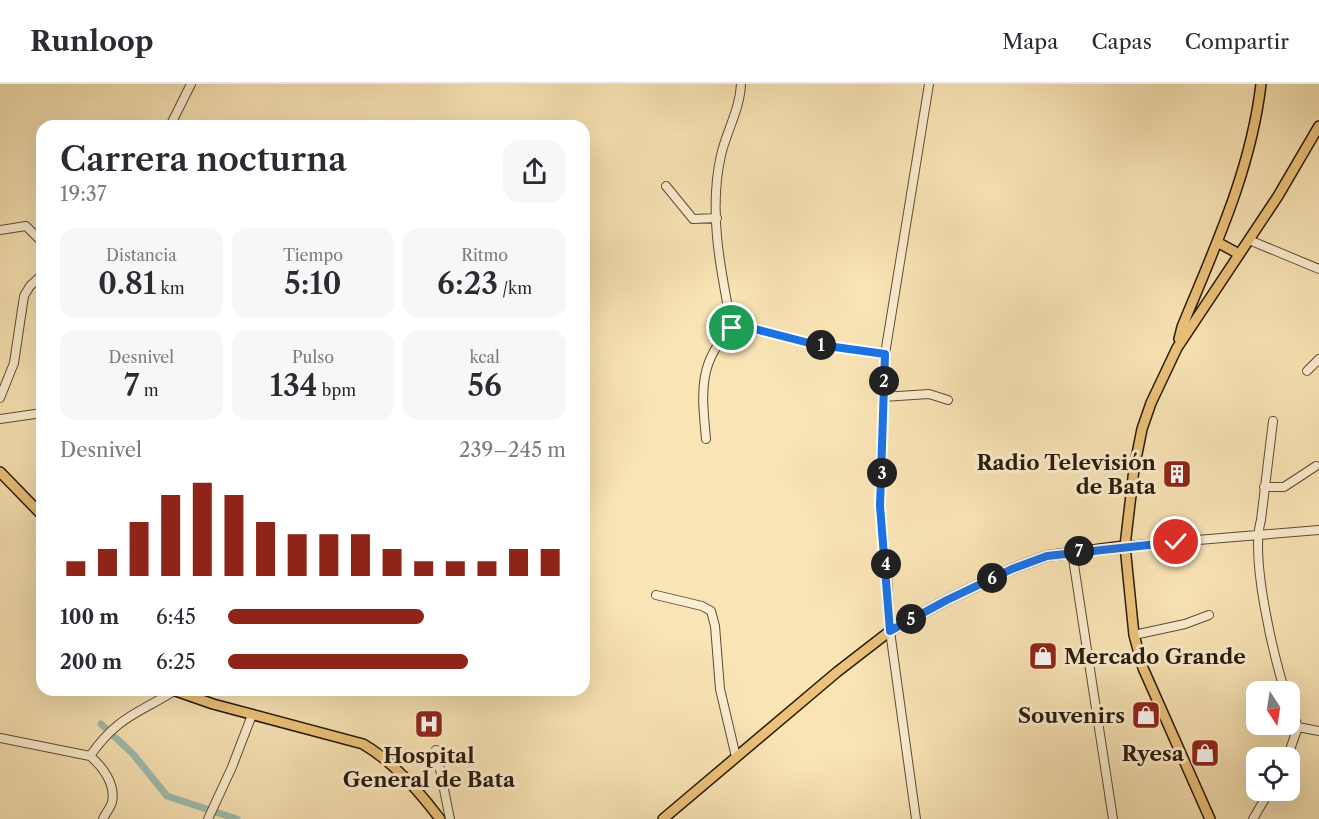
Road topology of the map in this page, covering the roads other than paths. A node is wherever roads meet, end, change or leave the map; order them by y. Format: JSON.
{"nodes":[{"id":1,"x":191,"y":84,"type":"edge"},
{"id":2,"x":741,"y":84,"type":"edge"},
{"id":3,"x":928,"y":84,"type":"edge"},
{"id":4,"x":1261,"y":84,"type":"edge"},
{"id":5,"x":173,"y":120,"type":"edge"},
{"id":6,"x":1319,"y":126,"type":"edge"},
{"id":7,"x":666,"y":186,"type":"dead end"},
{"id":8,"x":717,"y":218,"type":"junction"},
{"id":9,"x":0,"y":230,"type":"edge"},
{"id":10,"x":36,"y":236,"type":"edge"},
{"id":11,"x":1249,"y":240,"type":"junction"},
{"id":12,"x":1217,"y":242,"type":"junction"},
{"id":13,"x":1239,"y":254,"type":"junction"},
{"id":14,"x":1318,"y":268,"type":"edge"},
{"id":15,"x":36,"y":280,"type":"edge"},
{"id":16,"x":732,"y":328,"type":"junction"},
{"id":17,"x":1178,"y":348,"type":"junction"},
{"id":18,"x":885,"y":354,"type":"junction"},
{"id":19,"x":1319,"y":359,"type":"edge"},
{"id":20,"x":1307,"y":371,"type":"dead end"},
{"id":21,"x":0,"y":398,"type":"edge"},
{"id":22,"x":883,"y":398,"type":"junction"},
{"id":23,"x":948,"y":400,"type":"dead end"},
{"id":24,"x":36,"y":414,"type":"edge"},
{"id":25,"x":0,"y":418,"type":"edge"},
{"id":26,"x":1273,"y":421,"type":"dead end"},
{"id":27,"x":706,"y":439,"type":"dead end"},
{"id":28,"x":1316,"y":466,"type":"dead end"},
{"id":29,"x":0,"y":472,"type":"edge"},
{"id":30,"x":1264,"y":487,"type":"junction"},
{"id":31,"x":36,"y":509,"type":"edge"},
{"id":32,"x":1319,"y":530,"type":"edge"},
{"id":33,"x":1257,"y":534,"type":"junction"},
{"id":34,"x":1125,"y":546,"type":"junction"},
{"id":35,"x":1072,"y":552,"type":"junction"},
{"id":36,"x":656,"y":595,"type":"dead end"},
{"id":37,"x":1209,"y":615,"type":"dead end"},
{"id":38,"x":890,"y":631,"type":"junction"},
{"id":39,"x":1134,"y":635,"type":"junction"},
{"id":40,"x":1282,"y":681,"type":"edge"},
{"id":41,"x":165,"y":696,"type":"edge"},
{"id":42,"x":194,"y":696,"type":"edge"},
{"id":43,"x":252,"y":714,"type":"junction"},
{"id":44,"x":1300,"y":728,"type":"edge"},
{"id":45,"x":1319,"y":731,"type":"edge"},
{"id":46,"x":0,"y":738,"type":"edge"},
{"id":47,"x":436,"y":750,"type":"dead end"},
{"id":48,"x":90,"y":756,"type":"junction"},
{"id":49,"x":736,"y":757,"type":"junction"},
{"id":50,"x":1264,"y":801,"type":"edge"},
{"id":51,"x":211,"y":813,"type":"edge"},
{"id":52,"x":103,"y":819,"type":"edge"},
{"id":53,"x":440,"y":819,"type":"edge"},
{"id":54,"x":450,"y":819,"type":"edge"},
{"id":55,"x":663,"y":819,"type":"edge"},
{"id":56,"x":916,"y":819,"type":"edge"},
{"id":57,"x":1113,"y":819,"type":"edge"},
{"id":58,"x":1210,"y":819,"type":"edge"},
{"id":59,"x":1253,"y":819,"type":"edge"}],
"edges":[{"from":1,"to":5,"type":"street"},
{"from":2,"to":8,"type":"street"},
{"from":3,"to":18,"type":"street"},
{"from":4,"to":12,"type":"main road"},
{"from":6,"to":11,"type":"main road"},
{"from":7,"to":8,"type":"street"},
{"from":8,"to":16,"type":"street"},
{"from":9,"to":10,"type":"street"},
{"from":11,"to":13,"type":"main road"},
{"from":11,"to":14,"type":"street"},
{"from":12,"to":13,"type":"main road"},
{"from":12,"to":17,"type":"main road"},
{"from":13,"to":17,"type":"main road"},
{"from":15,"to":21,"type":"street"},
{"from":16,"to":18,"type":"street"},
{"from":16,"to":27,"type":"street"},
{"from":17,"to":34,"type":"main road"},
{"from":18,"to":22,"type":"street"},
{"from":19,"to":20,"type":"street"},
{"from":22,"to":23,"type":"street"},
{"from":22,"to":38,"type":"street"},
{"from":24,"to":25,"type":"street"},
{"from":26,"to":30,"type":"street"},
{"from":28,"to":30,"type":"street"},
{"from":29,"to":31,"type":"main road"},
{"from":30,"to":33,"type":"street"},
{"from":32,"to":33,"type":"street"},
{"from":33,"to":34,"type":"street"},
{"from":33,"to":40,"type":"street"},
{"from":34,"to":35,"type":"main road"},
{"from":34,"to":39,"type":"main road"},
{"from":35,"to":38,"type":"main road"},
{"from":35,"to":57,"type":"street"},
{"from":36,"to":49,"type":"street"},
{"from":37,"to":39,"type":"street"},
{"from":38,"to":49,"type":"main road"},
{"from":38,"to":56,"type":"street"},
{"from":39,"to":58,"type":"main road"},
{"from":41,"to":48,"type":"street"},
{"from":42,"to":43,"type":"main road"},
{"from":43,"to":51,"type":"street"},
{"from":43,"to":53,"type":"main road"},
{"from":44,"to":45,"type":"street"},
{"from":46,"to":48,"type":"street"},
{"from":47,"to":54,"type":"street"},
{"from":48,"to":52,"type":"street"},
{"from":49,"to":55,"type":"main road"},
{"from":50,"to":59,"type":"street"}]}
